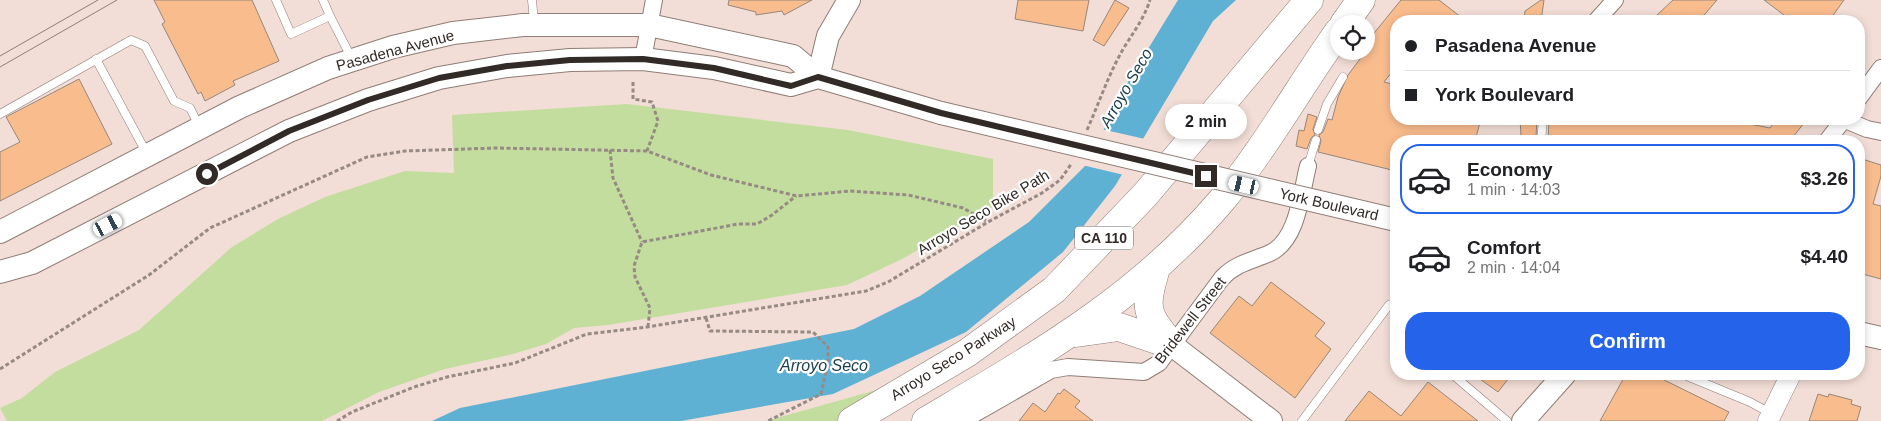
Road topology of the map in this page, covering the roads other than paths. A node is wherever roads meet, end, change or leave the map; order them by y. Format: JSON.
{"nodes":[{"id":1,"x":276,"y":0,"type":"edge"},
{"id":2,"x":323,"y":0,"type":"edge"},
{"id":3,"x":532,"y":0,"type":"edge"},
{"id":4,"x":654,"y":0,"type":"edge"},
{"id":5,"x":850,"y":0,"type":"edge"},
{"id":6,"x":1309,"y":0,"type":"edge"},
{"id":7,"x":1361,"y":0,"type":"edge"},
{"id":8,"x":1615,"y":0,"type":"edge"},
{"id":9,"x":1350,"y":15,"type":"edge"},
{"id":10,"x":1601,"y":15,"type":"edge"},
{"id":11,"x":330,"y":16,"type":"junction"},
{"id":12,"x":534,"y":24,"type":"junction"},
{"id":13,"x":649,"y":25,"type":"junction"},
{"id":14,"x":1330,"y":44,"type":"edge"},
{"id":15,"x":96,"y":59,"type":"junction"},
{"id":16,"x":643,"y":59,"type":"junction"},
{"id":17,"x":353,"y":60,"type":"junction"},
{"id":18,"x":1881,"y":68,"type":"edge"},
{"id":19,"x":818,"y":77,"type":"junction"},
{"id":20,"x":1343,"y":77,"type":"dead end"},
{"id":21,"x":1865,"y":90,"type":"edge"},
{"id":22,"x":941,"y":113,"type":"joint"},
{"id":23,"x":0,"y":114,"type":"edge"},
{"id":24,"x":1839,"y":125,"type":"edge"},
{"id":25,"x":1857,"y":125,"type":"edge"},
{"id":26,"x":200,"y":128,"type":"junction"},
{"id":27,"x":1318,"y":130,"type":"dead end"},
{"id":28,"x":1881,"y":132,"type":"edge"},
{"id":29,"x":1832,"y":135,"type":"edge"},
{"id":30,"x":1316,"y":140,"type":"dead end"},
{"id":31,"x":148,"y":155,"type":"junction"},
{"id":32,"x":1308,"y":166,"type":"joint"},
{"id":33,"x":1390,"y":219,"type":"edge"},
{"id":34,"x":0,"y":232,"type":"edge"},
{"id":35,"x":32,"y":263,"type":"junction"},
{"id":36,"x":1156,"y":268,"type":"junction"},
{"id":37,"x":0,"y":272,"type":"edge"},
{"id":38,"x":0,"y":284,"type":"edge"},
{"id":39,"x":1389,"y":305,"type":"dead end"},
{"id":40,"x":1070,"y":334,"type":"junction"},
{"id":41,"x":1865,"y":334,"type":"edge"},
{"id":42,"x":1881,"y":338,"type":"edge"},
{"id":43,"x":1172,"y":345,"type":"junction"},
{"id":44,"x":1459,"y":380,"type":"edge"},
{"id":45,"x":1560,"y":380,"type":"edge"},
{"id":46,"x":1697,"y":380,"type":"edge"},
{"id":47,"x":1786,"y":380,"type":"edge"},
{"id":48,"x":1770,"y":418,"type":"edge"},
{"id":49,"x":852,"y":421,"type":"edge"},
{"id":50,"x":926,"y":421,"type":"edge"},
{"id":51,"x":962,"y":421,"type":"edge"},
{"id":52,"x":1271,"y":421,"type":"edge"},
{"id":53,"x":1302,"y":421,"type":"edge"},
{"id":54,"x":1507,"y":421,"type":"edge"},
{"id":55,"x":1523,"y":421,"type":"edge"}],
"edges":[{"from":1,"to":11,"type":"lane"},
{"from":2,"to":11,"type":"lane"},
{"from":3,"to":12,"type":"lane"},
{"from":4,"to":13,"type":"street"},
{"from":5,"to":19,"type":"main road"},
{"from":6,"to":49,"type":"highway","name":"Arroyo Seco Parkway","number":"CA 110"},
{"from":7,"to":9,"type":"highway"},
{"from":8,"to":10,"type":"street"},
{"from":11,"to":17,"type":"lane"},
{"from":12,"to":13,"type":"main road","name":"Pasadena Avenue"},
{"from":12,"to":17,"type":"main road","name":"Pasadena Avenue"},
{"from":13,"to":16,"type":"street"},
{"from":13,"to":19,"type":"main road","name":"Pasadena Avenue"},
{"from":14,"to":36,"type":"highway"},
{"from":15,"to":23,"type":"lane"},
{"from":15,"to":26,"type":"lane"},
{"from":15,"to":31,"type":"lane"},
{"from":16,"to":19,"type":"main road"},
{"from":16,"to":35,"type":"main road"},
{"from":17,"to":26,"type":"main road","name":"Pasadena Avenue"},
{"from":18,"to":21,"type":"street"},
{"from":19,"to":22,"type":"main road","name":"Pasadena Avenue"},
{"from":20,"to":27,"type":"lane"},
{"from":22,"to":33,"type":"main road","name":"York Boulevard","bridge":true},
{"from":24,"to":29,"type":"street"},
{"from":25,"to":28,"type":"street"},
{"from":26,"to":31,"type":"main road","name":"Pasadena Avenue"},
{"from":30,"to":32,"type":"lane"},
{"from":31,"to":34,"type":"main road","name":"Pasadena Avenue"},
{"from":32,"to":43,"type":"street","name":"Bridewell Street"},
{"from":35,"to":37,"type":"main road"},
{"from":35,"to":38,"type":"main road"},
{"from":36,"to":40,"type":"highway"},
{"from":36,"to":43,"type":"highway"},
{"from":39,"to":53,"type":"lane"},
{"from":40,"to":43,"type":"highway"},
{"from":40,"to":50,"type":"highway"},
{"from":41,"to":42,"type":"main road"},
{"from":43,"to":51,"type":"street","name":"Bridewell Street"},
{"from":43,"to":52,"type":"main road"},
{"from":44,"to":54,"type":"lane"},
{"from":45,"to":55,"type":"main road"},
{"from":46,"to":48,"type":"lane"},
{"from":47,"to":48,"type":"street"}]}
